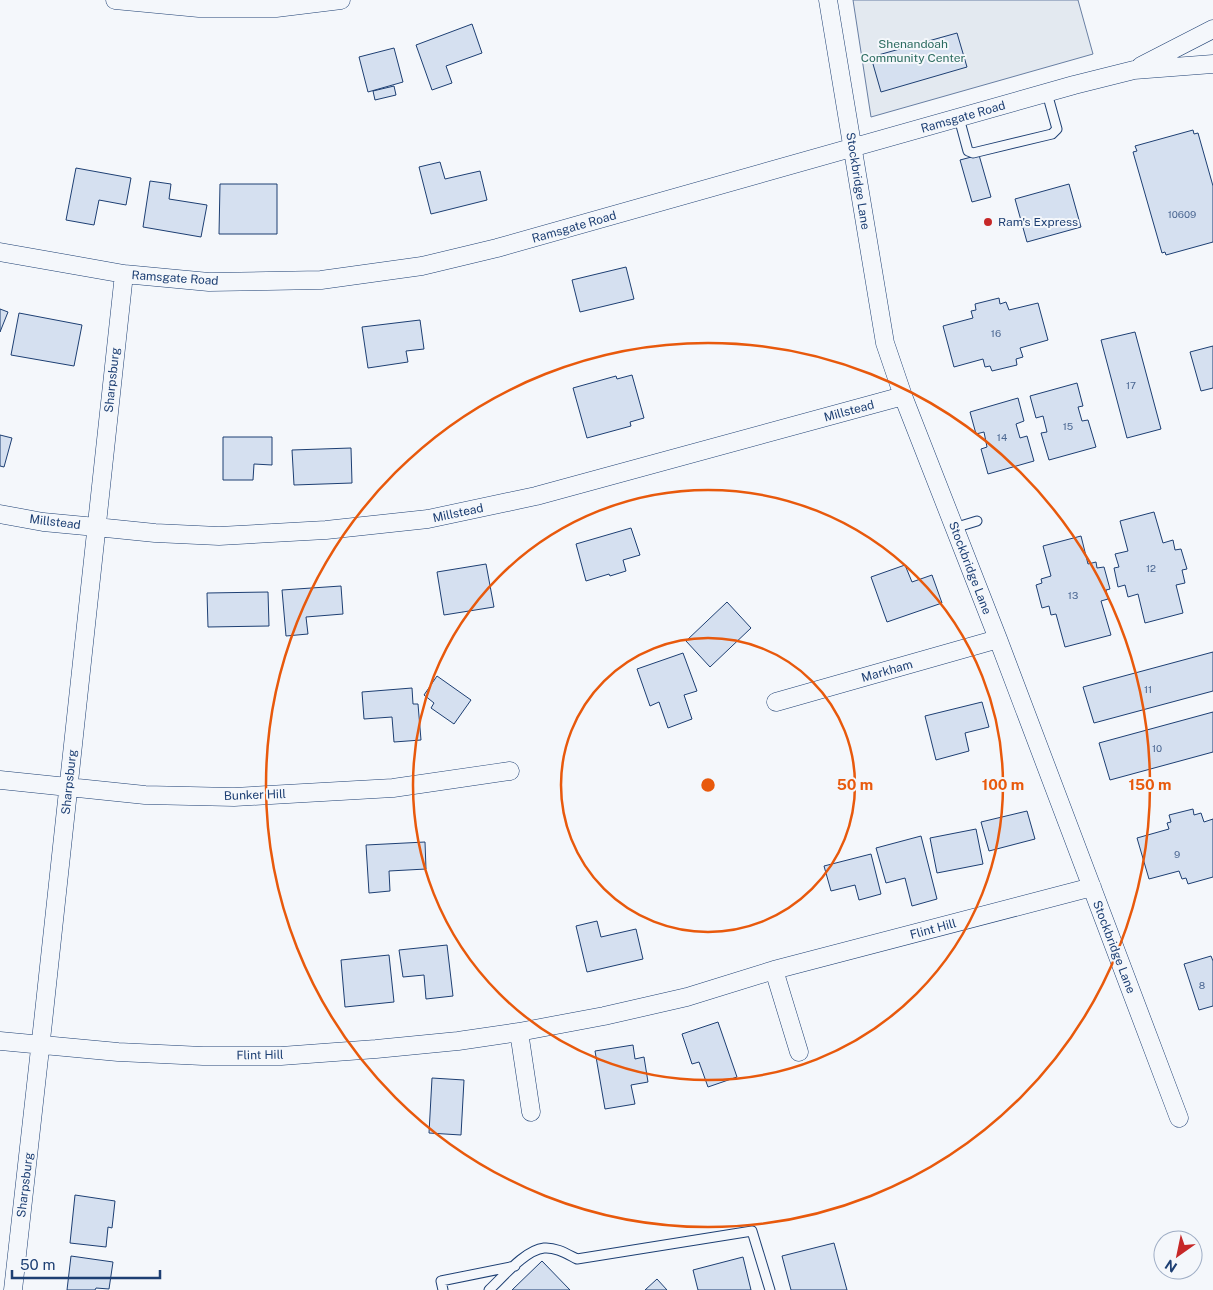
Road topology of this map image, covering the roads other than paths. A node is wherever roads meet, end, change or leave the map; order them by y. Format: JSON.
{"nodes":[{"id":1,"x":115,"y":0,"type":"edge"},
{"id":2,"x":341,"y":0,"type":"edge"},
{"id":3,"x":828,"y":0,"type":"edge"},
{"id":4,"x":1213,"y":29,"type":"edge"},
{"id":5,"x":1213,"y":64,"type":"edge"},
{"id":6,"x":1134,"y":70,"type":"junction"},
{"id":7,"x":1047,"y":93,"type":"junction"},
{"id":8,"x":959,"y":118,"type":"junction"},
{"id":9,"x":853,"y":148,"type":"junction"},
{"id":10,"x":0,"y":252,"type":"edge"},
{"id":11,"x":124,"y":274,"type":"junction"},
{"id":12,"x":903,"y":396,"type":"junction"},
{"id":13,"x":0,"y":514,"type":"edge"},
{"id":14,"x":977,"y":521,"type":"dead end"},
{"id":15,"x":96,"y":527,"type":"junction"},
{"id":16,"x":954,"y":528,"type":"junction"},
{"id":17,"x":998,"y":639,"type":"junction"},
{"id":18,"x":776,"y":702,"type":"dead end"},
{"id":19,"x":510,"y":771,"type":"dead end"},
{"id":20,"x":0,"y":780,"type":"edge"},
{"id":21,"x":69,"y":788,"type":"junction"},
{"id":22,"x":1092,"y":887,"type":"junction"},
{"id":23,"x":774,"y":970,"type":"junction"},
{"id":24,"x":519,"y":1032,"type":"junction"},
{"id":25,"x":0,"y":1040,"type":"edge"},
{"id":26,"x":41,"y":1045,"type":"junction"},
{"id":27,"x":799,"y":1052,"type":"dead end"},
{"id":28,"x":531,"y":1112,"type":"dead end"},
{"id":29,"x":1178,"y":1118,"type":"dead end"},
{"id":30,"x":515,"y":1266,"type":"junction"},
{"id":31,"x":13,"y":1290,"type":"edge"},
{"id":32,"x":443,"y":1290,"type":"edge"},
{"id":33,"x":489,"y":1290,"type":"edge"},
{"id":34,"x":770,"y":1290,"type":"edge"}],
"edges":[{"from":1,"to":2,"type":"street"},
{"from":3,"to":9,"type":"street","name":"Stockbridge Lane"},
{"from":4,"to":6,"type":"street","name":"Ramsgate Road"},
{"from":5,"to":6,"type":"street","name":"Ramsgate Road"},
{"from":6,"to":7,"type":"street","name":"Ramsgate Road"},
{"from":7,"to":8,"type":"street","name":"Ramsgate Road"},
{"from":7,"to":8,"type":"lane"},
{"from":8,"to":9,"type":"street","name":"Ramsgate Road"},
{"from":9,"to":11,"type":"street","name":"Ramsgate Road"},
{"from":9,"to":12,"type":"street","name":"Stockbridge Lane"},
{"from":10,"to":11,"type":"street","name":"Ramsgate Road"},
{"from":11,"to":15,"type":"street","name":"Sharpsburg"},
{"from":12,"to":15,"type":"street","name":"Millstead"},
{"from":12,"to":16,"type":"street","name":"Stockbridge Lane"},
{"from":13,"to":15,"type":"street","name":"Millstead"},
{"from":14,"to":16,"type":"lane"},
{"from":15,"to":21,"type":"street","name":"Sharpsburg"},
{"from":16,"to":17,"type":"street","name":"Stockbridge Lane"},
{"from":17,"to":18,"type":"street","name":"Markham"},
{"from":17,"to":22,"type":"street","name":"Stockbridge Lane"},
{"from":19,"to":21,"type":"street","name":"Bunker Hill"},
{"from":20,"to":21,"type":"street","name":"Bunker Hill"},
{"from":21,"to":26,"type":"street","name":"Sharpsburg"},
{"from":22,"to":23,"type":"street","name":"Flint Hill"},
{"from":22,"to":29,"type":"street","name":"Stockbridge Lane"},
{"from":23,"to":24,"type":"street","name":"Flint Hill"},
{"from":23,"to":27,"type":"street"},
{"from":24,"to":26,"type":"street","name":"Flint Hill"},
{"from":24,"to":28,"type":"street"},
{"from":25,"to":26,"type":"street","name":"Flint Hill"},
{"from":26,"to":31,"type":"street","name":"Sharpsburg"},
{"from":30,"to":32,"type":"lane"},
{"from":30,"to":33,"type":"lane"},
{"from":30,"to":34,"type":"lane"}]}
